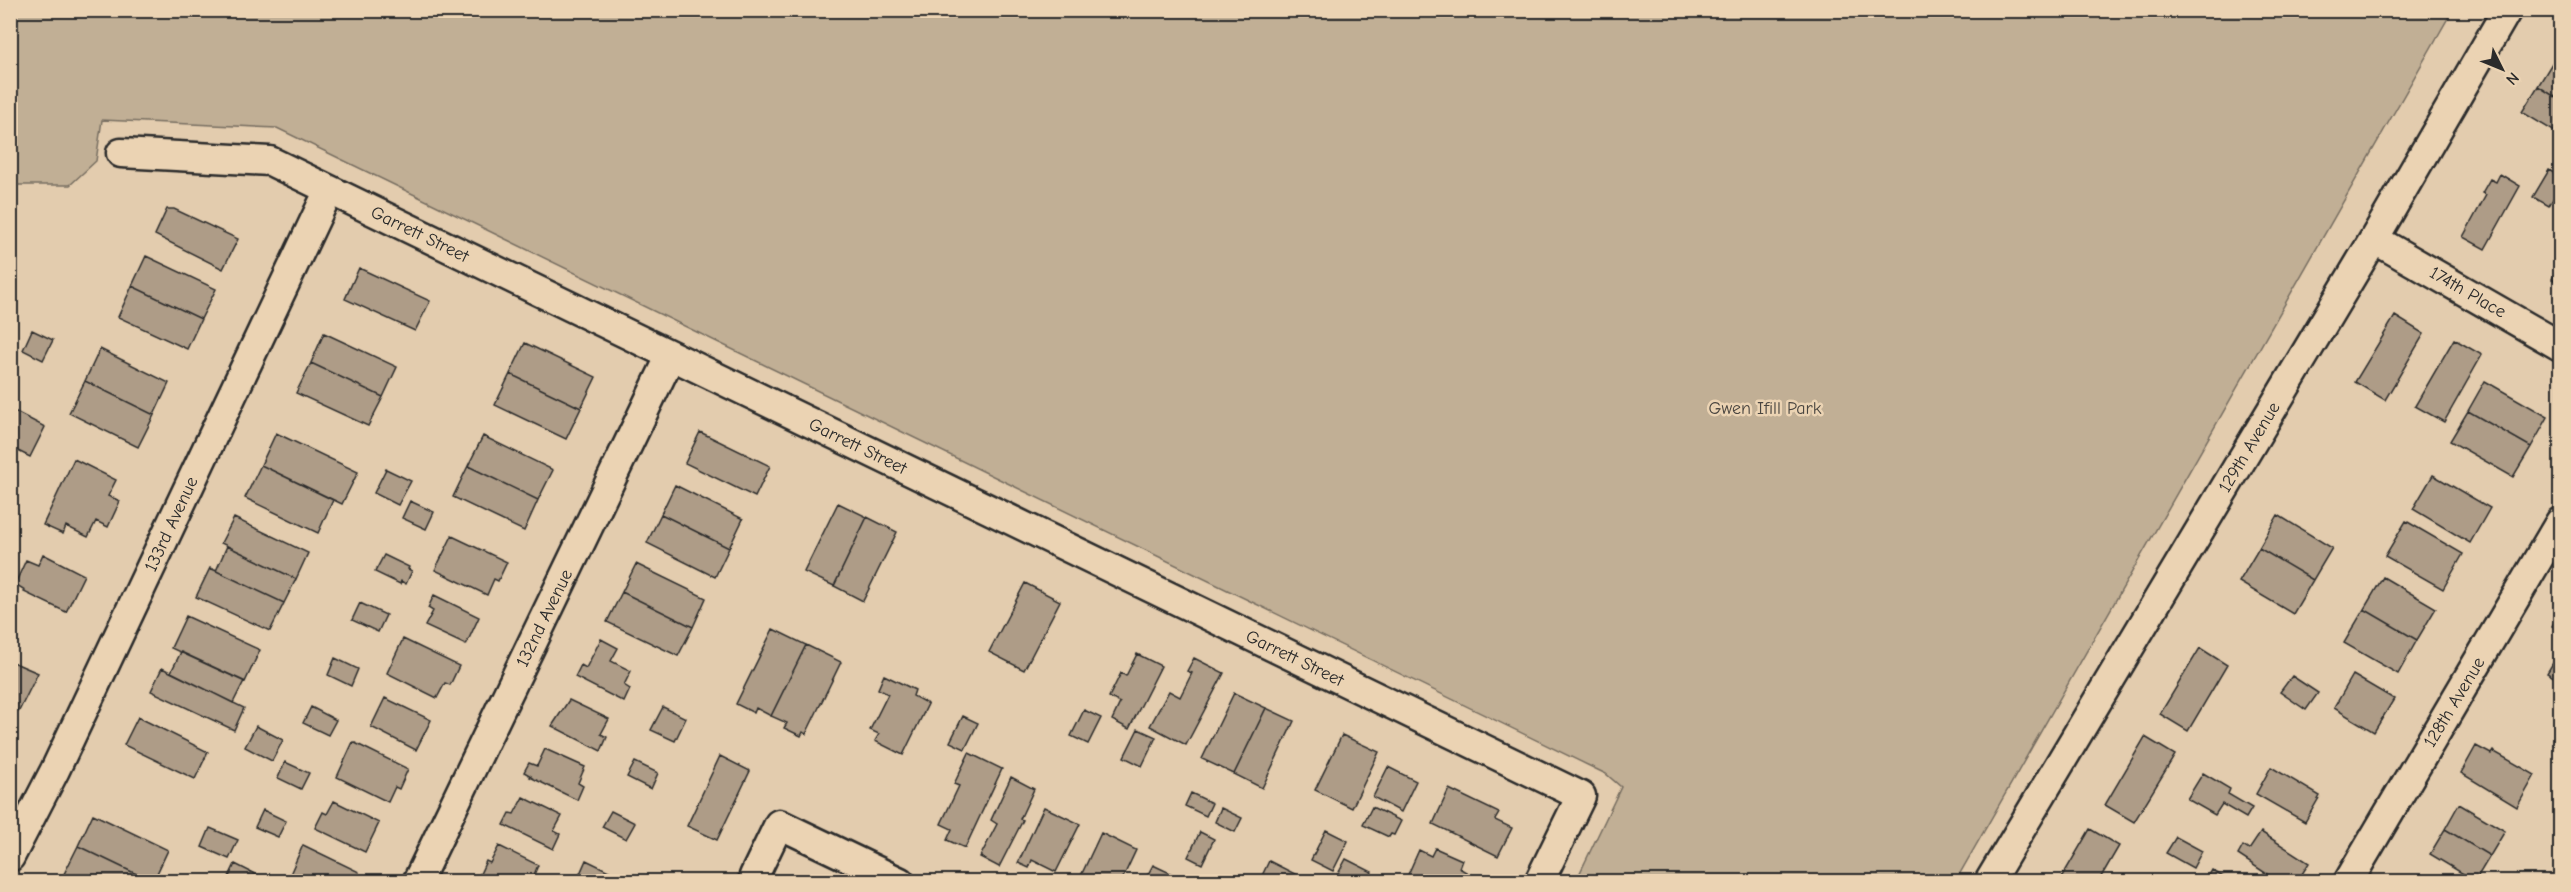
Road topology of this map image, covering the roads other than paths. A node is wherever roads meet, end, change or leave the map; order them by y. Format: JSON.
{"nodes":[{"id":1,"x":2507,"y":10,"type":"edge"},
{"id":2,"x":121,"y":153,"type":"dead end"},
{"id":3,"x":328,"y":190,"type":"junction"},
{"id":4,"x":2374,"y":239,"type":"junction"},
{"id":5,"x":2560,"y":346,"type":"edge"},
{"id":6,"x":670,"y":355,"type":"junction"},
{"id":7,"x":2560,"y":522,"type":"edge"},
{"id":8,"x":10,"y":857,"type":"edge"},
{"id":9,"x":754,"y":876,"type":"dead end"},
{"id":10,"x":417,"y":882,"type":"edge"},
{"id":11,"x":900,"y":882,"type":"edge"},
{"id":12,"x":1539,"y":882,"type":"edge"},
{"id":13,"x":1989,"y":882,"type":"edge"},
{"id":14,"x":2348,"y":882,"type":"edge"}],
"edges":[{"from":1,"to":4,"type":"street","name":"129th Avenue"},
{"from":2,"to":3,"type":"street","name":"Garrett Street"},
{"from":3,"to":6,"type":"street","name":"Garrett Street"},
{"from":3,"to":8,"type":"street","name":"133rd Avenue"},
{"from":4,"to":5,"type":"street","name":"174th Place"},
{"from":4,"to":13,"type":"street","name":"129th Avenue"},
{"from":6,"to":10,"type":"street","name":"132nd Avenue"},
{"from":6,"to":12,"type":"street","name":"Garrett Street"},
{"from":7,"to":14,"type":"street","name":"128th Avenue"},
{"from":9,"to":11,"type":"street"}]}
